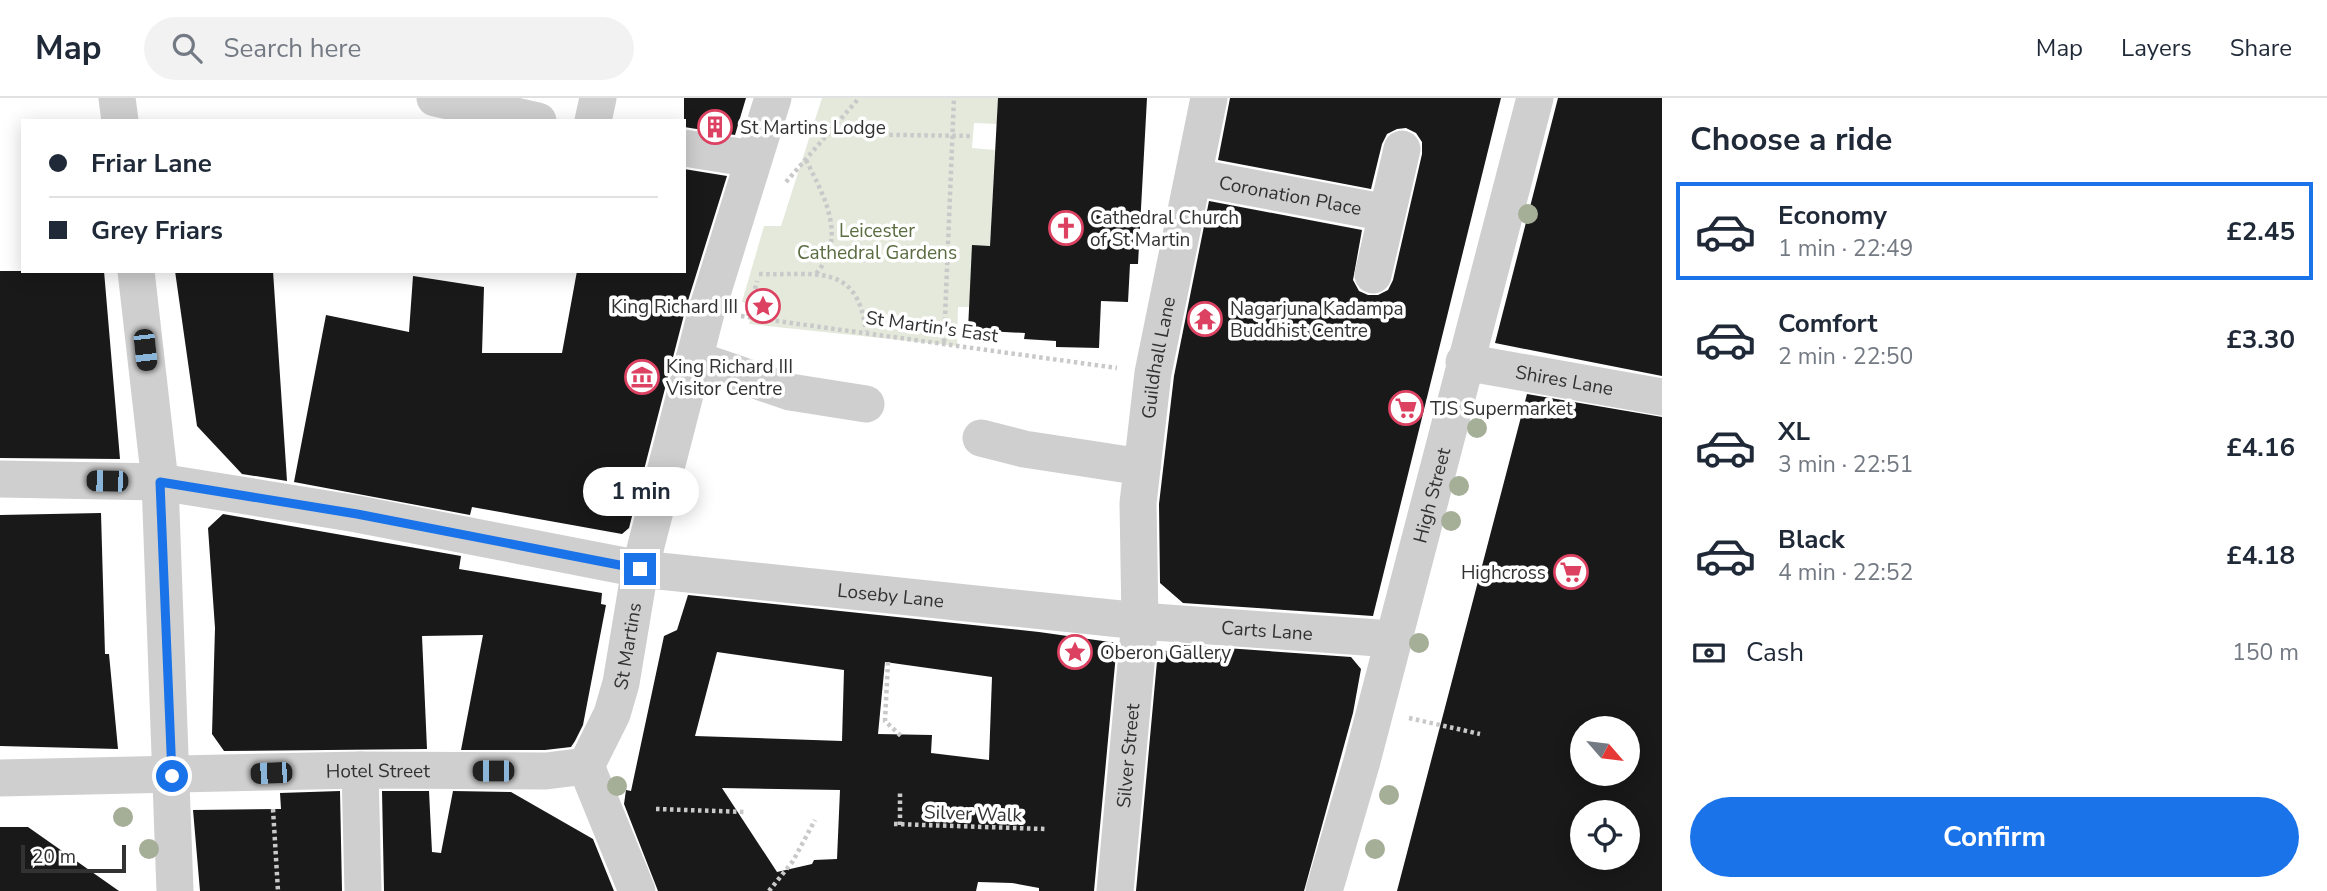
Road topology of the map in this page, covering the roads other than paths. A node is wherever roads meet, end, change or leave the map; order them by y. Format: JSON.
{"nodes":[{"id":1,"x":117,"y":98,"type":"edge"},
{"id":2,"x":435,"y":98,"type":"edge"},
{"id":3,"x":598,"y":98,"type":"edge"},
{"id":4,"x":1209,"y":98,"type":"edge"},
{"id":5,"x":1535,"y":98,"type":"edge"},
{"id":6,"x":480,"y":102,"type":"edge"},
{"id":7,"x":770,"y":108,"type":"edge"},
{"id":8,"x":120,"y":119,"type":"edge"},
{"id":9,"x":532,"y":119,"type":"edge"},
{"id":10,"x":593,"y":119,"type":"edge"},
{"id":11,"x":686,"y":148,"type":"edge"},
{"id":12,"x":1402,"y":149,"type":"dead end"},
{"id":13,"x":753,"y":159,"type":"junction"},
{"id":14,"x":1194,"y":177,"type":"junction"},
{"id":15,"x":1387,"y":213,"type":"junction"},
{"id":16,"x":136,"y":273,"type":"edge"},
{"id":17,"x":1373,"y":275,"type":"dead end"},
{"id":18,"x":694,"y":359,"type":"junction"},
{"id":19,"x":1464,"y":362,"type":"junction"},
{"id":20,"x":1662,"y":397,"type":"edge"},
{"id":21,"x":866,"y":404,"type":"dead end"},
{"id":22,"x":981,"y":438,"type":"dead end"},
{"id":23,"x":1142,"y":467,"type":"junction"},
{"id":24,"x":0,"y":479,"type":"edge"},
{"id":25,"x":160,"y":482,"type":"junction"},
{"id":26,"x":640,"y":569,"type":"junction"},
{"id":27,"x":1140,"y":621,"type":"junction"},
{"id":28,"x":1392,"y":639,"type":"junction"},
{"id":29,"x":586,"y":766,"type":"junction"},
{"id":30,"x":360,"y":770,"type":"junction"},
{"id":31,"x":172,"y":776,"type":"junction"},
{"id":32,"x":0,"y":778,"type":"edge"},
{"id":33,"x":175,"y":891,"type":"edge"},
{"id":34,"x":363,"y":891,"type":"edge"},
{"id":35,"x":637,"y":891,"type":"edge"},
{"id":36,"x":1115,"y":891,"type":"edge"},
{"id":37,"x":1324,"y":891,"type":"edge"}],
"edges":[{"from":1,"to":8,"type":"street"},
{"from":2,"to":6,"type":"street"},
{"from":3,"to":10,"type":"street"},
{"from":4,"to":14,"type":"street","name":"Guildhall Lane"},
{"from":5,"to":19,"type":"street","name":"High Street"},
{"from":6,"to":9,"type":"street"},
{"from":7,"to":13,"type":"street","name":"St Martins"},
{"from":11,"to":13,"type":"street"},
{"from":12,"to":15,"type":"street","name":"Coronation Place"},
{"from":13,"to":18,"type":"street","name":"St Martins"},
{"from":14,"to":15,"type":"street","name":"Coronation Place"},
{"from":14,"to":23,"type":"street","name":"Guildhall Lane"},
{"from":15,"to":17,"type":"street","name":"Coronation Place"},
{"from":16,"to":25,"type":"street"},
{"from":18,"to":21,"type":"street"},
{"from":18,"to":26,"type":"street","name":"St Martins"},
{"from":19,"to":20,"type":"street","name":"Shires Lane"},
{"from":19,"to":28,"type":"street","name":"High Street"},
{"from":22,"to":23,"type":"street"},
{"from":23,"to":27,"type":"street","name":"Guildhall Lane"},
{"from":24,"to":25,"type":"street","name":"Loseby Lane"},
{"from":25,"to":26,"type":"street","name":"Loseby Lane"},
{"from":25,"to":31,"type":"street"},
{"from":26,"to":27,"type":"street","name":"Loseby Lane"},
{"from":26,"to":29,"type":"street","name":"St Martins"},
{"from":27,"to":28,"type":"street","name":"Carts Lane"},
{"from":27,"to":36,"type":"street","name":"Silver Street"},
{"from":28,"to":37,"type":"street","name":"High Street"},
{"from":29,"to":30,"type":"street","name":"Hotel Street"},
{"from":29,"to":35,"type":"street"},
{"from":30,"to":31,"type":"street","name":"Hotel Street"},
{"from":30,"to":34,"type":"street"},
{"from":31,"to":32,"type":"street","name":"Hotel Street"},
{"from":31,"to":33,"type":"street"}]}
